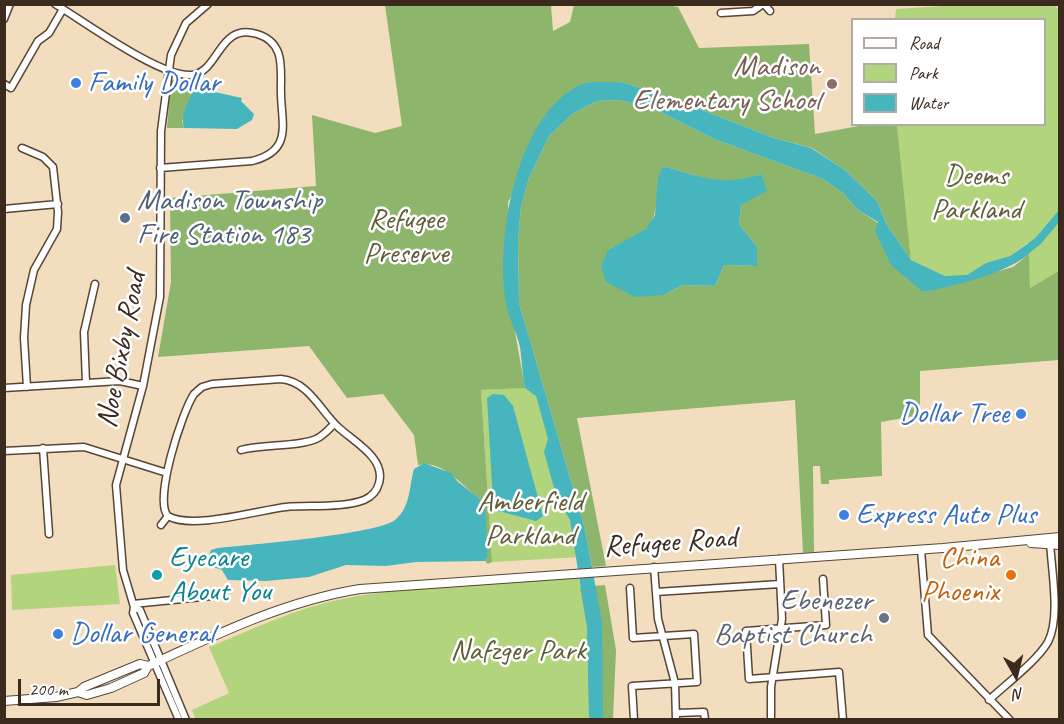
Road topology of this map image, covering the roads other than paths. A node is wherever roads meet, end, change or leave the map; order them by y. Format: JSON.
{"nodes":[{"id":1,"x":10,"y":4,"type":"edge"},
{"id":2,"x":208,"y":4,"type":"edge"},
{"id":3,"x":764,"y":4,"type":"edge"},
{"id":4,"x":59,"y":6,"type":"edge"},
{"id":5,"x":770,"y":11,"type":"dead end"},
{"id":6,"x":721,"y":13,"type":"dead end"},
{"id":7,"x":4,"y":19,"type":"edge"},
{"id":8,"x":169,"y":71,"type":"junction"},
{"id":9,"x":4,"y":84,"type":"edge"},
{"id":10,"x":22,"y":148,"type":"dead end"},
{"id":11,"x":274,"y":150,"type":"junction"},
{"id":12,"x":281,"y":155,"type":"dead end"},
{"id":13,"x":160,"y":168,"type":"junction"},
{"id":14,"x":58,"y":204,"type":"junction"},
{"id":15,"x":4,"y":209,"type":"edge"},
{"id":16,"x":95,"y":284,"type":"dead end"},
{"id":17,"x":86,"y":383,"type":"junction"},
{"id":18,"x":143,"y":386,"type":"junction"},
{"id":19,"x":27,"y":387,"type":"junction"},
{"id":20,"x":4,"y":388,"type":"edge"},
{"id":21,"x":334,"y":423,"type":"junction"},
{"id":22,"x":43,"y":448,"type":"junction"},
{"id":23,"x":241,"y":450,"type":"dead end"},
{"id":24,"x":4,"y":451,"type":"edge"},
{"id":25,"x":122,"y":459,"type":"junction"},
{"id":26,"x":167,"y":473,"type":"junction"},
{"id":27,"x":168,"y":516,"type":"junction"},
{"id":28,"x":161,"y":525,"type":"dead end"},
{"id":29,"x":49,"y":534,"type":"dead end"},
{"id":30,"x":1059,"y":537,"type":"edge"},
{"id":31,"x":1050,"y":541,"type":"junction"},
{"id":32,"x":1059,"y":545,"type":"edge"},
{"id":33,"x":921,"y":550,"type":"junction"},
{"id":34,"x":779,"y":559,"type":"junction"},
{"id":35,"x":654,"y":567,"type":"junction"},
{"id":36,"x":823,"y":579,"type":"dead end"},
{"id":37,"x":780,"y":584,"type":"junction"},
{"id":38,"x":630,"y":588,"type":"dead end"},
{"id":39,"x":656,"y":592,"type":"junction"},
{"id":40,"x":222,"y":595,"type":"dead end"},
{"id":41,"x":133,"y":605,"type":"junction"},
{"id":42,"x":781,"y":628,"type":"junction"},
{"id":43,"x":662,"y":636,"type":"junction"},
{"id":44,"x":155,"y":662,"type":"junction"},
{"id":45,"x":773,"y":677,"type":"junction"},
{"id":46,"x":675,"y":683,"type":"junction"},
{"id":47,"x":989,"y":700,"type":"junction"},
{"id":48,"x":4,"y":701,"type":"edge"},
{"id":49,"x":677,"y":716,"type":"edge"},
{"id":50,"x":179,"y":720,"type":"edge"},
{"id":51,"x":186,"y":720,"type":"edge"},
{"id":52,"x":634,"y":720,"type":"edge"},
{"id":53,"x":705,"y":720,"type":"edge"},
{"id":54,"x":771,"y":720,"type":"edge"},
{"id":55,"x":843,"y":720,"type":"edge"},
{"id":56,"x":1010,"y":720,"type":"edge"}],
"edges":[{"from":1,"to":7,"type":"street"},
{"from":2,"to":8,"type":"street","name":"Noe Bixby Road"},
{"from":3,"to":5,"type":"street"},
{"from":3,"to":6,"type":"street"},
{"from":4,"to":8,"type":"street"},
{"from":4,"to":9,"type":"street"},
{"from":8,"to":11,"type":"street"},
{"from":8,"to":13,"type":"street","name":"Noe Bixby Road"},
{"from":10,"to":14,"type":"street"},
{"from":11,"to":12,"type":"street"},
{"from":11,"to":13,"type":"street"},
{"from":13,"to":18,"type":"street","name":"Noe Bixby Road"},
{"from":14,"to":15,"type":"street"},
{"from":14,"to":19,"type":"street"},
{"from":16,"to":17,"type":"street"},
{"from":17,"to":18,"type":"street"},
{"from":17,"to":19,"type":"street"},
{"from":18,"to":25,"type":"street","name":"Noe Bixby Road"},
{"from":19,"to":20,"type":"street"},
{"from":21,"to":23,"type":"street"},
{"from":21,"to":26,"type":"street"},
{"from":21,"to":27,"type":"street"},
{"from":22,"to":24,"type":"street"},
{"from":22,"to":25,"type":"street"},
{"from":22,"to":29,"type":"street"},
{"from":25,"to":26,"type":"street"},
{"from":25,"to":41,"type":"street","name":"Noe Bixby Road"},
{"from":26,"to":27,"type":"street"},
{"from":27,"to":28,"type":"street"},
{"from":30,"to":31,"type":"main road","name":"Refugee Road"},
{"from":31,"to":32,"type":"main road","name":"Refugee Road"},
{"from":31,"to":33,"type":"main road","name":"Refugee Road"},
{"from":31,"to":47,"type":"street"},
{"from":33,"to":34,"type":"main road","name":"Refugee Road"},
{"from":33,"to":47,"type":"street"},
{"from":34,"to":35,"type":"main road","name":"Refugee Road"},
{"from":34,"to":37,"type":"street"},
{"from":35,"to":39,"type":"street"},
{"from":35,"to":44,"type":"main road","name":"Refugee Road"},
{"from":36,"to":42,"type":"street"},
{"from":37,"to":39,"type":"street"},
{"from":37,"to":42,"type":"street"},
{"from":38,"to":43,"type":"street"},
{"from":39,"to":43,"type":"street"},
{"from":40,"to":41,"type":"street"},
{"from":41,"to":44,"type":"street","name":"Noe Bixby Road"},
{"from":42,"to":45,"type":"street"},
{"from":42,"to":45,"type":"street"},
{"from":43,"to":46,"type":"street"},
{"from":43,"to":46,"type":"street"},
{"from":44,"to":48,"type":"main road","name":"Refugee Road"},
{"from":44,"to":50,"type":"street","name":"Noe Bixby Road"},
{"from":44,"to":51,"type":"street","name":"Noe Bixby Road"},
{"from":45,"to":54,"type":"street"},
{"from":45,"to":55,"type":"street"},
{"from":46,"to":49,"type":"street"},
{"from":46,"to":52,"type":"street"},
{"from":47,"to":56,"type":"street"},
{"from":49,"to":53,"type":"street"}]}
